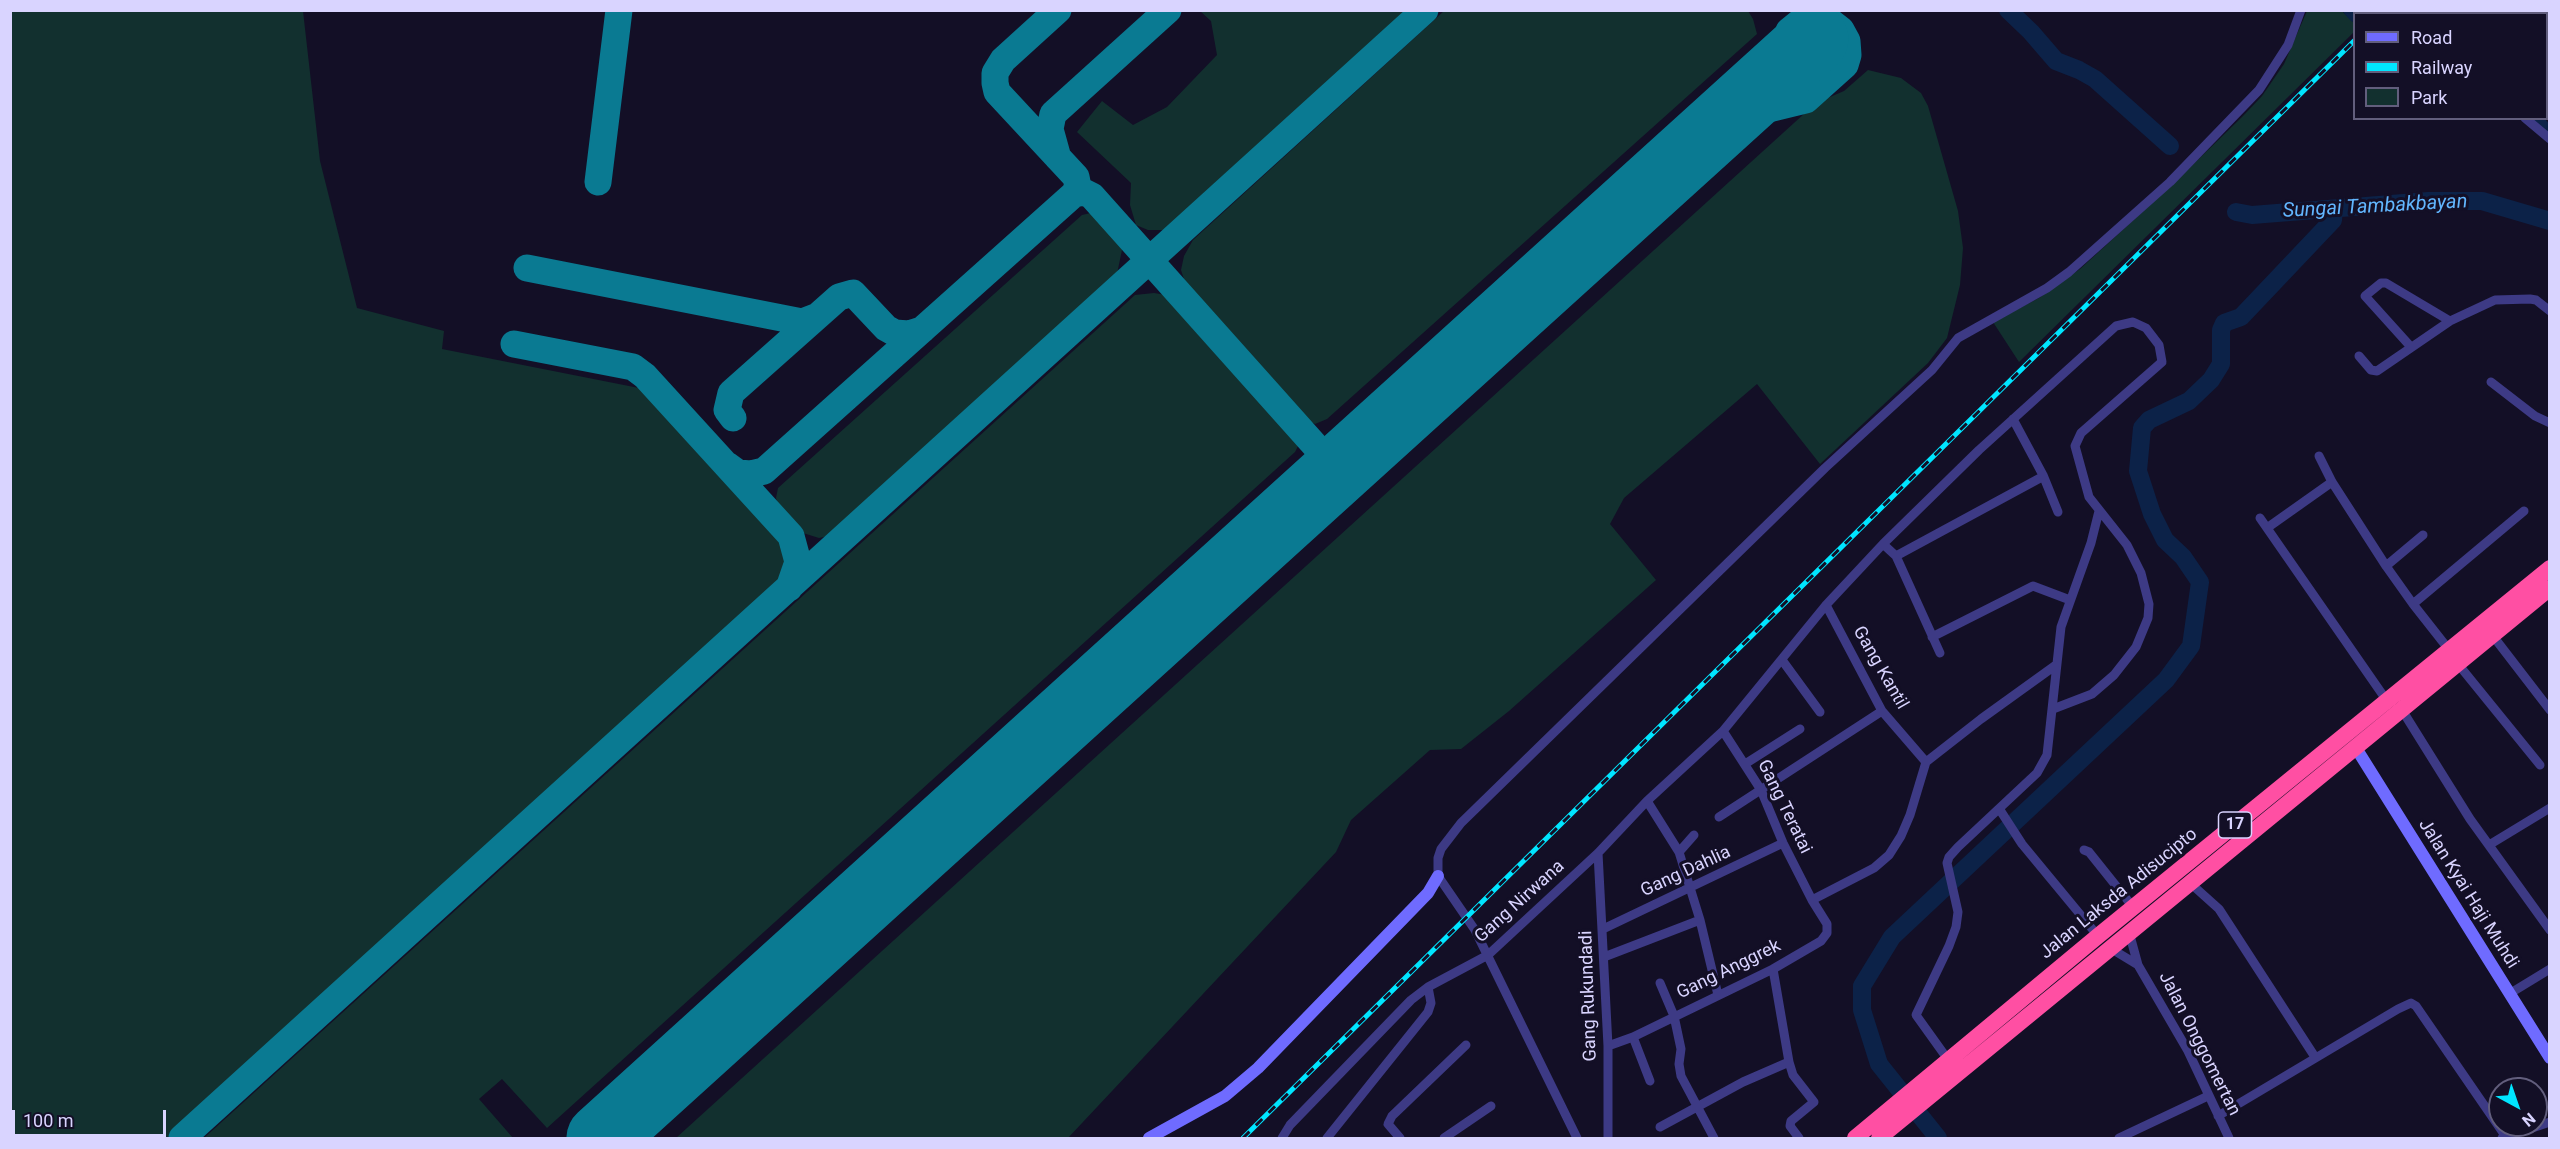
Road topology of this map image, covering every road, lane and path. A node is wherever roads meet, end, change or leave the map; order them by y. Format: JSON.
{"nodes":[{"id":1,"x":2301,"y":10,"type":"edge"},
{"id":2,"x":2527,"y":120,"type":"edge"},
{"id":3,"x":2550,"y":139,"type":"edge"},
{"id":4,"x":2550,"y":311,"type":"edge"},
{"id":5,"x":2450,"y":321,"type":"junction"},
{"id":6,"x":2411,"y":347,"type":"junction"},
{"id":7,"x":2359,"y":356,"type":"dead end"},
{"id":8,"x":2491,"y":382,"type":"dead end"},
{"id":9,"x":2013,"y":419,"type":"junction"},
{"id":10,"x":2550,"y":423,"type":"edge"},
{"id":11,"x":2319,"y":456,"type":"dead end"},
{"id":12,"x":2042,"y":477,"type":"junction"},
{"id":13,"x":2332,"y":482,"type":"junction"},
{"id":14,"x":2524,"y":511,"type":"dead end"},
{"id":15,"x":2058,"y":512,"type":"dead end"},
{"id":16,"x":2099,"y":512,"type":"junction"},
{"id":17,"x":2260,"y":518,"type":"dead end"},
{"id":18,"x":2266,"y":528,"type":"junction"},
{"id":19,"x":2423,"y":535,"type":"dead end"},
{"id":20,"x":1883,"y":544,"type":"junction"},
{"id":21,"x":1896,"y":556,"type":"junction"},
{"id":22,"x":2386,"y":566,"type":"junction"},
{"id":23,"x":2550,"y":568,"type":"edge"},
{"id":24,"x":2550,"y":588,"type":"edge"},
{"id":25,"x":2070,"y":600,"type":"junction"},
{"id":26,"x":2413,"y":604,"type":"junction"},
{"id":27,"x":1826,"y":605,"type":"junction"},
{"id":28,"x":2493,"y":636,"type":"junction"},
{"id":29,"x":1932,"y":637,"type":"junction"},
{"id":30,"x":1940,"y":653,"type":"dead end"},
{"id":31,"x":2454,"y":658,"type":"junction"},
{"id":32,"x":1782,"y":660,"type":"junction"},
{"id":33,"x":2056,"y":665,"type":"junction"},
{"id":34,"x":2387,"y":701,"type":"junction"},
{"id":35,"x":2053,"y":709,"type":"junction"},
{"id":36,"x":2402,"y":710,"type":"junction"},
{"id":37,"x":2550,"y":710,"type":"edge"},
{"id":38,"x":1882,"y":711,"type":"junction"},
{"id":39,"x":1820,"y":712,"type":"dead end"},
{"id":40,"x":1800,"y":729,"type":"dead end"},
{"id":41,"x":1723,"y":730,"type":"junction"},
{"id":42,"x":2356,"y":748,"type":"junction"},
{"id":43,"x":1926,"y":762,"type":"junction"},
{"id":44,"x":1745,"y":764,"type":"junction"},
{"id":45,"x":2540,"y":765,"type":"dead end"},
{"id":46,"x":1761,"y":790,"type":"junction"},
{"id":47,"x":1647,"y":801,"type":"junction"},
{"id":48,"x":2550,"y":808,"type":"edge"},
{"id":49,"x":2000,"y":810,"type":"junction"},
{"id":50,"x":1719,"y":817,"type":"dead end"},
{"id":51,"x":1694,"y":835,"type":"dead end"},
{"id":52,"x":1783,"y":843,"type":"junction"},
{"id":53,"x":2489,"y":845,"type":"junction"},
{"id":54,"x":2084,"y":850,"type":"dead end"},
{"id":55,"x":1679,"y":852,"type":"junction"},
{"id":56,"x":1599,"y":853,"type":"junction"},
{"id":57,"x":1438,"y":876,"type":"junction"},
{"id":58,"x":2189,"y":882,"type":"junction"},
{"id":59,"x":1690,"y":889,"type":"junction"},
{"id":60,"x":1812,"y":900,"type":"junction"},
{"id":61,"x":2133,"y":907,"type":"junction"},
{"id":62,"x":1700,"y":920,"type":"junction"},
{"id":63,"x":1603,"y":929,"type":"junction"},
{"id":64,"x":2550,"y":930,"type":"edge"},
{"id":65,"x":2129,"y":932,"type":"junction"},
{"id":66,"x":2098,"y":936,"type":"junction"},
{"id":67,"x":2110,"y":948,"type":"junction"},
{"id":68,"x":1488,"y":955,"type":"junction"},
{"id":69,"x":1604,"y":957,"type":"junction"},
{"id":70,"x":2138,"y":965,"type":"junction"},
{"id":71,"x":1773,"y":969,"type":"junction"},
{"id":72,"x":2550,"y":969,"type":"edge"},
{"id":73,"x":1660,"y":983,"type":"dead end"},
{"id":74,"x":1428,"y":987,"type":"junction"},
{"id":75,"x":2509,"y":993,"type":"junction"},
{"id":76,"x":1718,"y":994,"type":"junction"},
{"id":77,"x":1674,"y":1016,"type":"junction"},
{"id":78,"x":1633,"y":1037,"type":"junction"},
{"id":79,"x":1466,"y":1045,"type":"dead end"},
{"id":80,"x":1608,"y":1046,"type":"junction"},
{"id":81,"x":2315,"y":1057,"type":"junction"},
{"id":82,"x":2550,"y":1058,"type":"edge"},
{"id":83,"x":1949,"y":1061,"type":"junction"},
{"id":84,"x":1789,"y":1062,"type":"junction"},
{"id":85,"x":1650,"y":1081,"type":"dead end"},
{"id":86,"x":1927,"y":1090,"type":"junction"},
{"id":87,"x":2208,"y":1096,"type":"junction"},
{"id":88,"x":1491,"y":1106,"type":"dead end"},
{"id":89,"x":1696,"y":1108,"type":"junction"},
{"id":90,"x":2218,"y":1116,"type":"junction"},
{"id":91,"x":2550,"y":1122,"type":"edge"},
{"id":92,"x":1660,"y":1128,"type":"dead end"},
{"id":93,"x":1883,"y":1129,"type":"edge"},
{"id":94,"x":1395,"y":1136,"type":"edge"},
{"id":95,"x":1149,"y":1138,"type":"edge"},
{"id":96,"x":1282,"y":1138,"type":"edge"},
{"id":97,"x":1327,"y":1138,"type":"edge"},
{"id":98,"x":1444,"y":1138,"type":"edge"},
{"id":99,"x":1578,"y":1138,"type":"edge"},
{"id":100,"x":1608,"y":1138,"type":"edge"},
{"id":101,"x":1714,"y":1138,"type":"edge"},
{"id":102,"x":1799,"y":1138,"type":"edge"},
{"id":103,"x":1855,"y":1138,"type":"edge"},
{"id":104,"x":2119,"y":1138,"type":"edge"},
{"id":105,"x":2229,"y":1138,"type":"edge"},
{"id":106,"x":2504,"y":1138,"type":"edge"}],
"edges":[{"from":1,"to":57,"type":"street"},
{"from":2,"to":3,"type":"street"},
{"from":4,"to":5,"type":"street"},
{"from":5,"to":6,"type":"street"},
{"from":5,"to":6,"type":"street"},
{"from":6,"to":7,"type":"street"},
{"from":8,"to":10,"type":"street"},
{"from":9,"to":12,"type":"street"},
{"from":9,"to":16,"type":"street","name":"Gang Nirwana"},
{"from":9,"to":20,"type":"street","name":"Gang Nirwana"},
{"from":11,"to":13,"type":"street"},
{"from":12,"to":15,"type":"street"},
{"from":12,"to":21,"type":"street"},
{"from":13,"to":18,"type":"street"},
{"from":13,"to":22,"type":"street"},
{"from":14,"to":26,"type":"street"},
{"from":16,"to":25,"type":"street"},
{"from":16,"to":35,"type":"street"},
{"from":17,"to":18,"type":"street"},
{"from":18,"to":34,"type":"street"},
{"from":19,"to":22,"type":"street"},
{"from":20,"to":21,"type":"street"},
{"from":20,"to":27,"type":"street","name":"Gang Nirwana"},
{"from":21,"to":29,"type":"street"},
{"from":22,"to":26,"type":"street"},
{"from":23,"to":31,"type":"highway","name":"Jalan Laksda Adisucipto","number":"17"},
{"from":24,"to":28,"type":"highway","name":"Jalan Laksda Adisucipto","number":"17"},
{"from":25,"to":29,"type":"street"},
{"from":25,"to":33,"type":"street"},
{"from":26,"to":31,"type":"street"},
{"from":27,"to":32,"type":"street","name":"Gang Nirwana"},
{"from":27,"to":38,"type":"street","name":"Gang Kantil"},
{"from":28,"to":31,"type":"highway","name":"Jalan Laksda Adisucipto","number":"17"},
{"from":28,"to":37,"type":"street"},
{"from":29,"to":30,"type":"street"},
{"from":31,"to":34,"type":"highway","name":"Jalan Laksda Adisucipto","number":"17"},
{"from":31,"to":36,"type":"highway","name":"Jalan Laksda Adisucipto","number":"17"},
{"from":31,"to":45,"type":"street"},
{"from":32,"to":39,"type":"street"},
{"from":32,"to":41,"type":"street","name":"Gang Nirwana"},
{"from":33,"to":35,"type":"street"},
{"from":33,"to":43,"type":"street"},
{"from":34,"to":61,"type":"highway","name":"Jalan Laksda Adisucipto","number":"17"},
{"from":35,"to":49,"type":"street"},
{"from":36,"to":42,"type":"highway","name":"Jalan Laksda Adisucipto","number":"17"},
{"from":36,"to":53,"type":"street"},
{"from":38,"to":43,"type":"street","name":"Gang Kantil"},
{"from":38,"to":46,"type":"street"},
{"from":40,"to":44,"type":"street"},
{"from":41,"to":44,"type":"street","name":"Gang Teratai"},
{"from":41,"to":47,"type":"street","name":"Gang Nirwana"},
{"from":42,"to":58,"type":"highway","name":"Jalan Laksda Adisucipto","number":"17"},
{"from":42,"to":75,"type":"street","name":"Jalan Kyai Haji Muhdi"},
{"from":43,"to":60,"type":"street"},
{"from":44,"to":46,"type":"street","name":"Gang Teratai"},
{"from":46,"to":50,"type":"street"},
{"from":46,"to":52,"type":"street","name":"Gang Teratai"},
{"from":47,"to":55,"type":"street"},
{"from":47,"to":56,"type":"street","name":"Gang Nirwana"},
{"from":48,"to":53,"type":"street"},
{"from":49,"to":66,"type":"street"},
{"from":49,"to":83,"type":"street"},
{"from":51,"to":55,"type":"street"},
{"from":52,"to":59,"type":"street","name":"Gang Dahlia"},
{"from":52,"to":60,"type":"street","name":"Gang Teratai"},
{"from":53,"to":64,"type":"street"},
{"from":54,"to":61,"type":"street"},
{"from":55,"to":59,"type":"street"},
{"from":56,"to":63,"type":"street","name":"Gang Rukundadi"},
{"from":56,"to":68,"type":"street","name":"Gang Nirwana"},
{"from":57,"to":68,"type":"street"},
{"from":57,"to":95,"type":"street"},
{"from":58,"to":65,"type":"highway","name":"Jalan Laksda Adisucipto","number":"17"},
{"from":58,"to":81,"type":"street"},
{"from":59,"to":62,"type":"street"},
{"from":59,"to":63,"type":"street","name":"Gang Dahlia"},
{"from":60,"to":71,"type":"street","name":"Gang Anggrek"},
{"from":61,"to":66,"type":"highway","name":"Jalan Laksda Adisucipto","number":"17"},
{"from":62,"to":69,"type":"street"},
{"from":62,"to":76,"type":"street"},
{"from":63,"to":69,"type":"street","name":"Gang Rukundadi"},
{"from":65,"to":67,"type":"highway","name":"Jalan Laksda Adisucipto","number":"17"},
{"from":65,"to":70,"type":"street"},
{"from":66,"to":83,"type":"highway","name":"Jalan Laksda Adisucipto","number":"17"},
{"from":67,"to":70,"type":"street"},
{"from":67,"to":86,"type":"highway","name":"Jalan Laksda Adisucipto","number":"17"},
{"from":68,"to":74,"type":"street","name":"Gang Nirwana"},
{"from":68,"to":99,"type":"street"},
{"from":69,"to":80,"type":"street","name":"Gang Rukundadi"},
{"from":70,"to":87,"type":"street","name":"Jalan Onggomertan"},
{"from":71,"to":76,"type":"street","name":"Gang Anggrek"},
{"from":71,"to":84,"type":"street"},
{"from":72,"to":75,"type":"street"},
{"from":73,"to":77,"type":"street"},
{"from":74,"to":96,"type":"street","name":"Gang Nirwana"},
{"from":74,"to":97,"type":"street"},
{"from":75,"to":82,"type":"street","name":"Jalan Kyai Haji Muhdi"},
{"from":76,"to":77,"type":"street","name":"Gang Anggrek"},
{"from":77,"to":78,"type":"street","name":"Gang Anggrek"},
{"from":77,"to":89,"type":"street"},
{"from":78,"to":80,"type":"street","name":"Gang Anggrek"},
{"from":78,"to":85,"type":"street"},
{"from":79,"to":94,"type":"street"},
{"from":80,"to":100,"type":"street","name":"Gang Rukundadi"},
{"from":81,"to":90,"type":"street"},
{"from":81,"to":106,"type":"street"},
{"from":83,"to":86,"type":"highway","name":"Jalan Laksda Adisucipto","number":"17"},
{"from":84,"to":89,"type":"street"},
{"from":84,"to":102,"type":"street"},
{"from":86,"to":93,"type":"highway","name":"Jalan Laksda Adisucipto","number":"17"},
{"from":87,"to":90,"type":"street","name":"Jalan Onggomertan"},
{"from":87,"to":104,"type":"street"},
{"from":88,"to":98,"type":"street"},
{"from":89,"to":92,"type":"street"},
{"from":89,"to":101,"type":"street"},
{"from":90,"to":105,"type":"street","name":"Jalan Onggomertan"},
{"from":91,"to":106,"type":"street"},
{"from":93,"to":103,"type":"highway","name":"Jalan Laksda Adisucipto","number":"17"}]}
